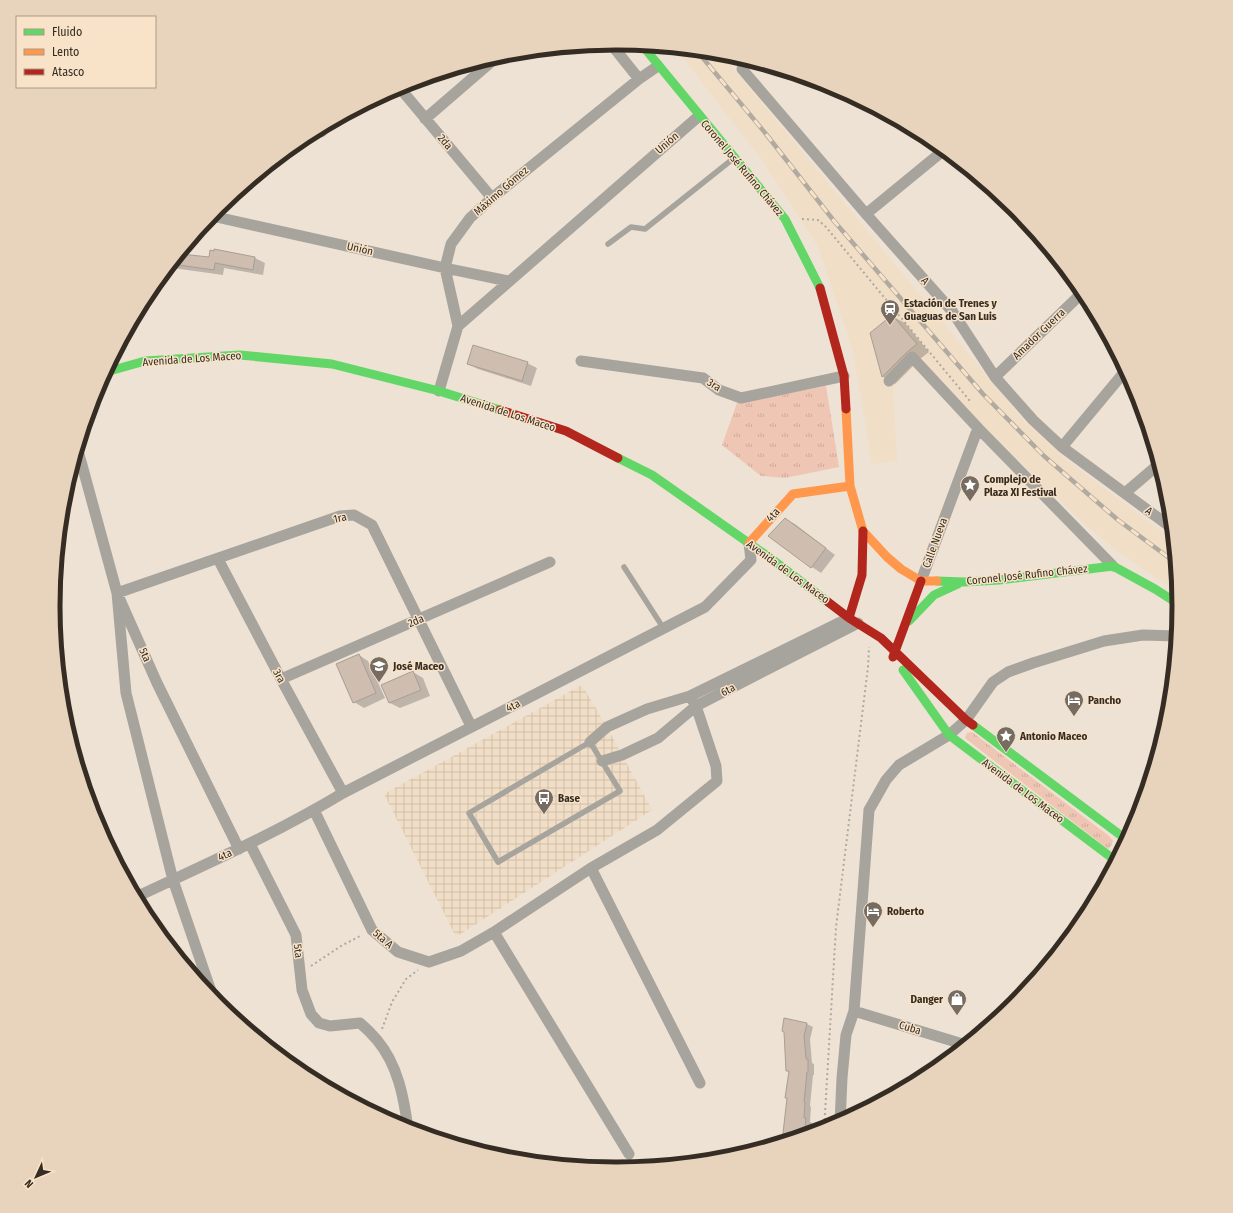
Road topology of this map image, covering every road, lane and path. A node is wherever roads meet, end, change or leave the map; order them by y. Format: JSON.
{"nodes":[{"id":1,"x":616,"y":50,"type":"edge"},
{"id":2,"x":646,"y":51,"type":"edge"},
{"id":3,"x":487,"y":66,"type":"edge"},
{"id":4,"x":658,"y":66,"type":"junction"},
{"id":5,"x":742,"y":69,"type":"dead end"},
{"id":6,"x":639,"y":79,"type":"junction"},
{"id":7,"x":403,"y":92,"type":"edge"},
{"id":8,"x":699,"y":116,"type":"junction"},
{"id":9,"x":425,"y":119,"type":"junction"},
{"id":10,"x":939,"y":154,"type":"edge"},
{"id":11,"x":734,"y":158,"type":"junction"},
{"id":12,"x":492,"y":198,"type":"junction"},
{"id":13,"x":866,"y":214,"type":"junction"},
{"id":14,"x":219,"y":218,"type":"edge"},
{"id":15,"x":785,"y":219,"type":"junction"},
{"id":16,"x":608,"y":244,"type":"dead end"},
{"id":17,"x":445,"y":268,"type":"junction"},
{"id":18,"x":508,"y":281,"type":"junction"},
{"id":19,"x":1079,"y":296,"type":"edge"},
{"id":20,"x":458,"y":326,"type":"junction"},
{"id":21,"x":581,"y":361,"type":"dead end"},
{"id":22,"x":113,"y":370,"type":"edge"},
{"id":23,"x":1122,"y":374,"type":"edge"},
{"id":24,"x":844,"y":376,"type":"junction"},
{"id":25,"x":995,"y":377,"type":"junction"},
{"id":26,"x":889,"y":382,"type":"dead end"},
{"id":27,"x":439,"y":391,"type":"junction"},
{"id":28,"x":970,"y":401,"type":"dead end"},
{"id":29,"x":978,"y":428,"type":"junction"},
{"id":30,"x":1062,"y":447,"type":"junction"},
{"id":31,"x":78,"y":466,"type":"edge"},
{"id":32,"x":1155,"y":467,"type":"edge"},
{"id":33,"x":850,"y":486,"type":"junction"},
{"id":34,"x":1125,"y":493,"type":"junction"},
{"id":35,"x":1166,"y":524,"type":"edge"},
{"id":36,"x":863,"y":531,"type":"junction"},
{"id":37,"x":749,"y":543,"type":"junction"},
{"id":38,"x":218,"y":559,"type":"junction"},
{"id":39,"x":550,"y":562,"type":"dead end"},
{"id":40,"x":1113,"y":566,"type":"junction"},
{"id":41,"x":624,"y":567,"type":"dead end"},
{"id":42,"x":922,"y":580,"type":"junction"},
{"id":43,"x":964,"y":582,"type":"junction"},
{"id":44,"x":117,"y":593,"type":"junction"},
{"id":45,"x":1173,"y":601,"type":"edge"},
{"id":46,"x":418,"y":620,"type":"junction"},
{"id":47,"x":854,"y":621,"type":"junction"},
{"id":48,"x":904,"y":627,"type":"junction"},
{"id":49,"x":664,"y":629,"type":"junction"},
{"id":50,"x":869,"y":632,"type":"junction"},
{"id":51,"x":1172,"y":636,"type":"edge"},
{"id":52,"x":894,"y":654,"type":"junction"},
{"id":53,"x":281,"y":679,"type":"junction"},
{"id":54,"x":690,"y":696,"type":"junction"},
{"id":55,"x":696,"y":706,"type":"junction"},
{"id":56,"x":966,"y":720,"type":"junction"},
{"id":57,"x":471,"y":726,"type":"junction"},
{"id":58,"x":949,"y":735,"type":"junction"},
{"id":59,"x":590,"y":742,"type":"junction"},
{"id":60,"x":602,"y":761,"type":"junction"},
{"id":61,"x":343,"y":793,"type":"junction"},
{"id":62,"x":314,"y":810,"type":"junction"},
{"id":63,"x":1123,"y":837,"type":"edge"},
{"id":64,"x":250,"y":844,"type":"junction"},
{"id":65,"x":239,"y":849,"type":"junction"},
{"id":66,"x":1113,"y":859,"type":"edge"},
{"id":67,"x":591,"y":868,"type":"junction"},
{"id":68,"x":173,"y":880,"type":"junction"},
{"id":69,"x":141,"y":895,"type":"edge"},
{"id":70,"x":372,"y":930,"type":"junction"},
{"id":71,"x":494,"y":932,"type":"junction"},
{"id":72,"x":429,"y":962,"type":"junction"},
{"id":73,"x":301,"y":973,"type":"junction"},
{"id":74,"x":209,"y":985,"type":"edge"},
{"id":75,"x":854,"y":1011,"type":"junction"},
{"id":76,"x":378,"y":1041,"type":"junction"},
{"id":77,"x":961,"y":1043,"type":"edge"},
{"id":78,"x":700,"y":1083,"type":"dead end"},
{"id":79,"x":840,"y":1116,"type":"edge"},
{"id":80,"x":407,"y":1122,"type":"edge"},
{"id":81,"x":824,"y":1123,"type":"edge"},
{"id":82,"x":629,"y":1154,"type":"dead end"}],
"edges":[{"from":1,"to":6,"type":"street"},
{"from":2,"to":4,"type":"street","name":"Coronel José Rufino Chávez"},
{"from":3,"to":9,"type":"street"},
{"from":4,"to":6,"type":"street","name":"Máximo Gómez"},
{"from":4,"to":8,"type":"street","name":"Coronel José Rufino Chávez"},
{"from":5,"to":13,"type":"street","name":"A"},
{"from":6,"to":12,"type":"street","name":"Máximo Gómez"},
{"from":7,"to":9,"type":"street","name":"2da"},
{"from":8,"to":11,"type":"street","name":"Coronel José Rufino Chávez"},
{"from":8,"to":18,"type":"street","name":"Unión"},
{"from":9,"to":12,"type":"street","name":"2da"},
{"from":10,"to":13,"type":"street"},
{"from":11,"to":15,"type":"street","name":"Coronel José Rufino Chávez"},
{"from":11,"to":16,"type":"lane"},
{"from":12,"to":17,"type":"street","name":"Máximo Gómez"},
{"from":13,"to":25,"type":"street","name":"A"},
{"from":14,"to":17,"type":"street","name":"Unión"},
{"from":15,"to":24,"type":"street","name":"Coronel José Rufino Chávez"},
{"from":15,"to":28,"type":"path"},
{"from":17,"to":18,"type":"street","name":"Unión"},
{"from":17,"to":20,"type":"street","name":"Máximo Gómez"},
{"from":18,"to":20,"type":"street","name":"Unión"},
{"from":19,"to":25,"type":"street","name":"Amador Guerra"},
{"from":20,"to":27,"type":"street","name":"Máximo Gómez"},
{"from":21,"to":24,"type":"street","name":"3ra"},
{"from":22,"to":27,"type":"street","name":"Avenida de Los Maceo"},
{"from":23,"to":30,"type":"street"},
{"from":24,"to":33,"type":"street","name":"Coronel José Rufino Chávez"},
{"from":25,"to":30,"type":"street","name":"A"},
{"from":26,"to":29,"type":"street","name":"Coronel José Rufino Chávez"},
{"from":27,"to":37,"type":"street","name":"Avenida de Los Maceo"},
{"from":29,"to":40,"type":"street","name":"Coronel José Rufino Chávez"},
{"from":29,"to":42,"type":"street","name":"Calle Nueva"},
{"from":30,"to":34,"type":"street","name":"A"},
{"from":31,"to":44,"type":"street","name":"5ta"},
{"from":32,"to":34,"type":"street"},
{"from":33,"to":36,"type":"street","name":"Coronel José Rufino Chávez"},
{"from":33,"to":37,"type":"street","name":"4ta"},
{"from":34,"to":35,"type":"street","name":"A"},
{"from":36,"to":42,"type":"street","name":"Coronel José Rufino Chávez"},
{"from":36,"to":47,"type":"street"},
{"from":37,"to":47,"type":"street","name":"Avenida de Los Maceo"},
{"from":37,"to":49,"type":"street","name":"4ta"},
{"from":38,"to":44,"type":"street","name":"1ra"},
{"from":38,"to":46,"type":"street","name":"1ra"},
{"from":38,"to":53,"type":"street","name":"3ra"},
{"from":39,"to":46,"type":"street","name":"2da"},
{"from":40,"to":43,"type":"street","name":"Coronel José Rufino Chávez"},
{"from":40,"to":45,"type":"street","name":"Coronel José Rufino Chávez"},
{"from":41,"to":49,"type":"lane"},
{"from":42,"to":43,"type":"street","name":"Coronel José Rufino Chávez"},
{"from":42,"to":48,"type":"street","name":"Calle Nueva"},
{"from":43,"to":48,"type":"street"},
{"from":44,"to":65,"type":"street","name":"5ta"},
{"from":44,"to":68,"type":"street"},
{"from":46,"to":53,"type":"street","name":"2da"},
{"from":46,"to":57,"type":"street","name":"1ra"},
{"from":47,"to":50,"type":"street","name":"Avenida de Los Maceo"},
{"from":47,"to":52,"type":"street","name":"Avenida de Los Maceo"},
{"from":47,"to":54,"type":"street","name":"6ta"},
{"from":47,"to":55,"type":"street","name":"6ta"},
{"from":48,"to":52,"type":"street","name":"Calle Nueva"},
{"from":49,"to":57,"type":"street","name":"4ta"},
{"from":50,"to":52,"type":"street","name":"Avenida de Los Maceo"},
{"from":50,"to":81,"type":"path"},
{"from":51,"to":56,"type":"street"},
{"from":52,"to":56,"type":"street","name":"Avenida de Los Maceo"},
{"from":52,"to":58,"type":"street","name":"Avenida de Los Maceo"},
{"from":53,"to":61,"type":"street","name":"3ra"},
{"from":54,"to":55,"type":"street"},
{"from":54,"to":59,"type":"street","name":"6ta"},
{"from":55,"to":60,"type":"street","name":"6ta"},
{"from":55,"to":67,"type":"street"},
{"from":56,"to":58,"type":"street"},
{"from":56,"to":63,"type":"street","name":"Avenida de Los Maceo"},
{"from":57,"to":61,"type":"street","name":"4ta"},
{"from":58,"to":66,"type":"street","name":"Avenida de Los Maceo"},
{"from":58,"to":75,"type":"street"},
{"from":59,"to":60,"type":"lane"},
{"from":59,"to":60,"type":"lane"},
{"from":61,"to":62,"type":"street","name":"4ta"},
{"from":62,"to":64,"type":"street","name":"4ta"},
{"from":62,"to":70,"type":"street","name":"5ta A"},
{"from":64,"to":65,"type":"street","name":"4ta"},
{"from":64,"to":73,"type":"street","name":"5ta"},
{"from":65,"to":68,"type":"street","name":"4ta"},
{"from":67,"to":71,"type":"street"},
{"from":67,"to":78,"type":"street"},
{"from":68,"to":69,"type":"street","name":"4ta"},
{"from":68,"to":74,"type":"street"},
{"from":70,"to":72,"type":"street","name":"5ta A"},
{"from":70,"to":73,"type":"path"},
{"from":71,"to":72,"type":"street"},
{"from":71,"to":82,"type":"street"},
{"from":72,"to":76,"type":"path"},
{"from":73,"to":76,"type":"street","name":"5ta"},
{"from":75,"to":77,"type":"street","name":"Cuba"},
{"from":75,"to":79,"type":"street"},
{"from":76,"to":80,"type":"street"}]}
